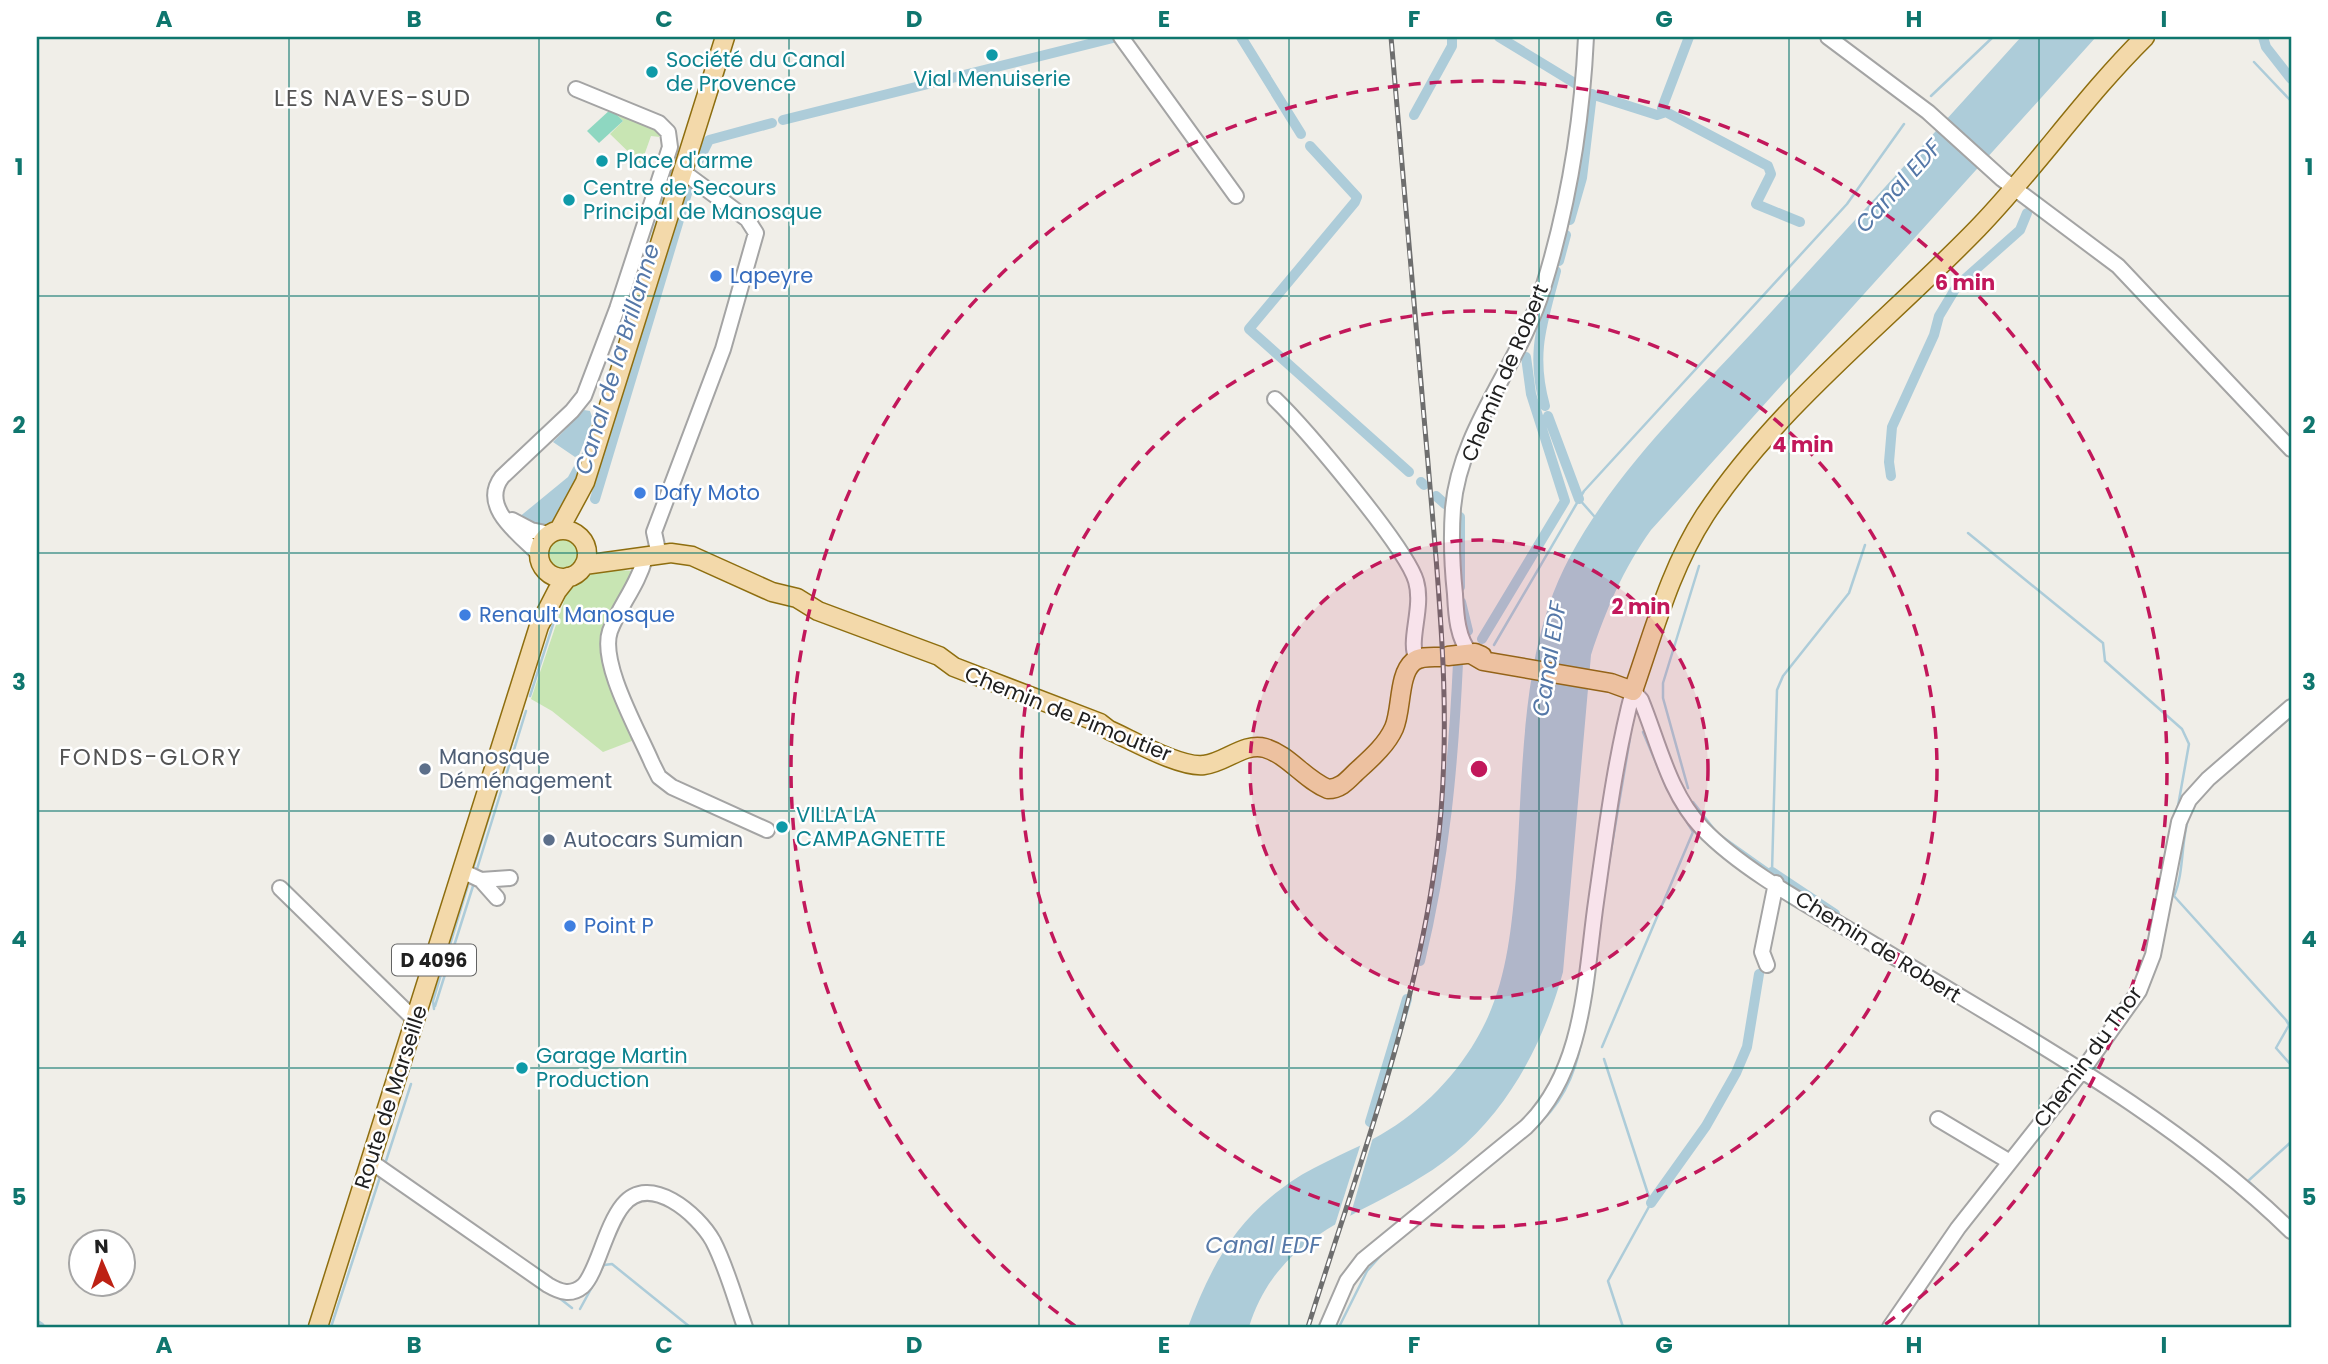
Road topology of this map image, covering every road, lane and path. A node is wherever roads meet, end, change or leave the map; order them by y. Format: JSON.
{"nodes":[{"id":1,"x":725,"y":37,"type":"edge"},
{"id":2,"x":1121,"y":37,"type":"edge"},
{"id":3,"x":1586,"y":37,"type":"edge"},
{"id":4,"x":1828,"y":37,"type":"edge"},
{"id":5,"x":2145,"y":37,"type":"edge"},
{"id":6,"x":576,"y":89,"type":"dead end"},
{"id":7,"x":682,"y":171,"type":"junction"},
{"id":8,"x":2008,"y":183,"type":"junction"},
{"id":9,"x":1236,"y":196,"type":"dead end"},
{"id":10,"x":1275,"y":400,"type":"dead end"},
{"id":11,"x":2291,"y":449,"type":"edge"},
{"id":12,"x":585,"y":482,"type":"junction"},
{"id":13,"x":499,"y":511,"type":"junction"},
{"id":14,"x":555,"y":532,"type":"junction"},
{"id":15,"x":583,"y":540,"type":"junction"},
{"id":16,"x":644,"y":557,"type":"junction"},
{"id":17,"x":542,"y":561,"type":"junction"},
{"id":18,"x":584,"y":565,"type":"junction"},
{"id":19,"x":568,"y":577,"type":"junction"},
{"id":20,"x":539,"y":626,"type":"junction"},
{"id":21,"x":1490,"y":657,"type":"junction"},
{"id":22,"x":1417,"y":659,"type":"junction"},
{"id":23,"x":1633,"y":691,"type":"junction"},
{"id":24,"x":2291,"y":707,"type":"edge"},
{"id":25,"x":1649,"y":721,"type":"junction"},
{"id":26,"x":1624,"y":731,"type":"junction"},
{"id":27,"x":767,"y":830,"type":"dead end"},
{"id":28,"x":463,"y":871,"type":"junction"},
{"id":29,"x":510,"y":878,"type":"dead end"},
{"id":30,"x":481,"y":880,"type":"junction"},
{"id":31,"x":1776,"y":883,"type":"junction"},
{"id":32,"x":280,"y":888,"type":"dead end"},
{"id":33,"x":497,"y":898,"type":"dead end"},
{"id":34,"x":1768,"y":965,"type":"dead end"},
{"id":35,"x":415,"y":1020,"type":"junction"},
{"id":36,"x":2082,"y":1071,"type":"junction"},
{"id":37,"x":1938,"y":1119,"type":"dead end"},
{"id":38,"x":370,"y":1161,"type":"junction"},
{"id":39,"x":2010,"y":1162,"type":"junction"},
{"id":40,"x":2291,"y":1231,"type":"edge"},
{"id":41,"x":318,"y":1327,"type":"edge"},
{"id":42,"x":745,"y":1327,"type":"edge"},
{"id":43,"x":1327,"y":1327,"type":"edge"},
{"id":44,"x":1890,"y":1327,"type":"edge"}],
"edges":[{"from":1,"to":7,"type":"main road"},
{"from":2,"to":9,"type":"street"},
{"from":3,"to":21,"type":"street","name":"Chemin de Robert"},
{"from":4,"to":8,"type":"street"},
{"from":5,"to":8,"type":"main road"},
{"from":6,"to":13,"type":"street"},
{"from":7,"to":12,"type":"main road"},
{"from":7,"to":16,"type":"street"},
{"from":8,"to":11,"type":"street"},
{"from":8,"to":23,"type":"main road"},
{"from":10,"to":22,"type":"street"},
{"from":12,"to":14,"type":"main road"},
{"from":12,"to":15,"type":"main road"},
{"from":13,"to":14,"type":"street"},
{"from":13,"to":17,"type":"street"},
{"from":14,"to":15,"type":"main road"},
{"from":14,"to":17,"type":"main road"},
{"from":15,"to":16,"type":"main road","name":"Chemin de Pimoutier"},
{"from":15,"to":18,"type":"main road"},
{"from":16,"to":18,"type":"main road","name":"Chemin de Pimoutier"},
{"from":16,"to":22,"type":"main road","name":"Chemin de Pimoutier"},
{"from":16,"to":27,"type":"street"},
{"from":17,"to":19,"type":"main road"},
{"from":17,"to":20,"type":"main road","name":"Route de Marseille","number":"D 4096"},
{"from":18,"to":19,"type":"main road"},
{"from":19,"to":20,"type":"main road","name":"Route de Marseille","number":"D 4096"},
{"from":20,"to":28,"type":"main road","name":"Route de Marseille","number":"D 4096"},
{"from":21,"to":22,"type":"main road"},
{"from":21,"to":23,"type":"main road"},
{"from":23,"to":25,"type":"street","name":"Chemin de Robert"},
{"from":23,"to":26,"type":"street"},
{"from":24,"to":36,"type":"street","name":"Chemin du Thor"},
{"from":25,"to":26,"type":"street"},
{"from":25,"to":31,"type":"street","name":"Chemin de Robert"},
{"from":26,"to":43,"type":"street"},
{"from":28,"to":30,"type":"street"},
{"from":28,"to":35,"type":"main road","name":"Route de Marseille","number":"D 4096"},
{"from":29,"to":30,"type":"street"},
{"from":30,"to":33,"type":"street"},
{"from":31,"to":34,"type":"street"},
{"from":31,"to":36,"type":"street","name":"Chemin de Robert"},
{"from":32,"to":35,"type":"street"},
{"from":35,"to":38,"type":"main road","name":"Route de Marseille","number":"D 4096"},
{"from":36,"to":39,"type":"street","name":"Chemin du Thor"},
{"from":36,"to":40,"type":"street","name":"Chemin de Robert"},
{"from":37,"to":39,"type":"street"},
{"from":38,"to":41,"type":"main road","name":"Route de Marseille","number":"D 4096"},
{"from":38,"to":42,"type":"street"},
{"from":39,"to":44,"type":"street","name":"Chemin du Thor"}]}
